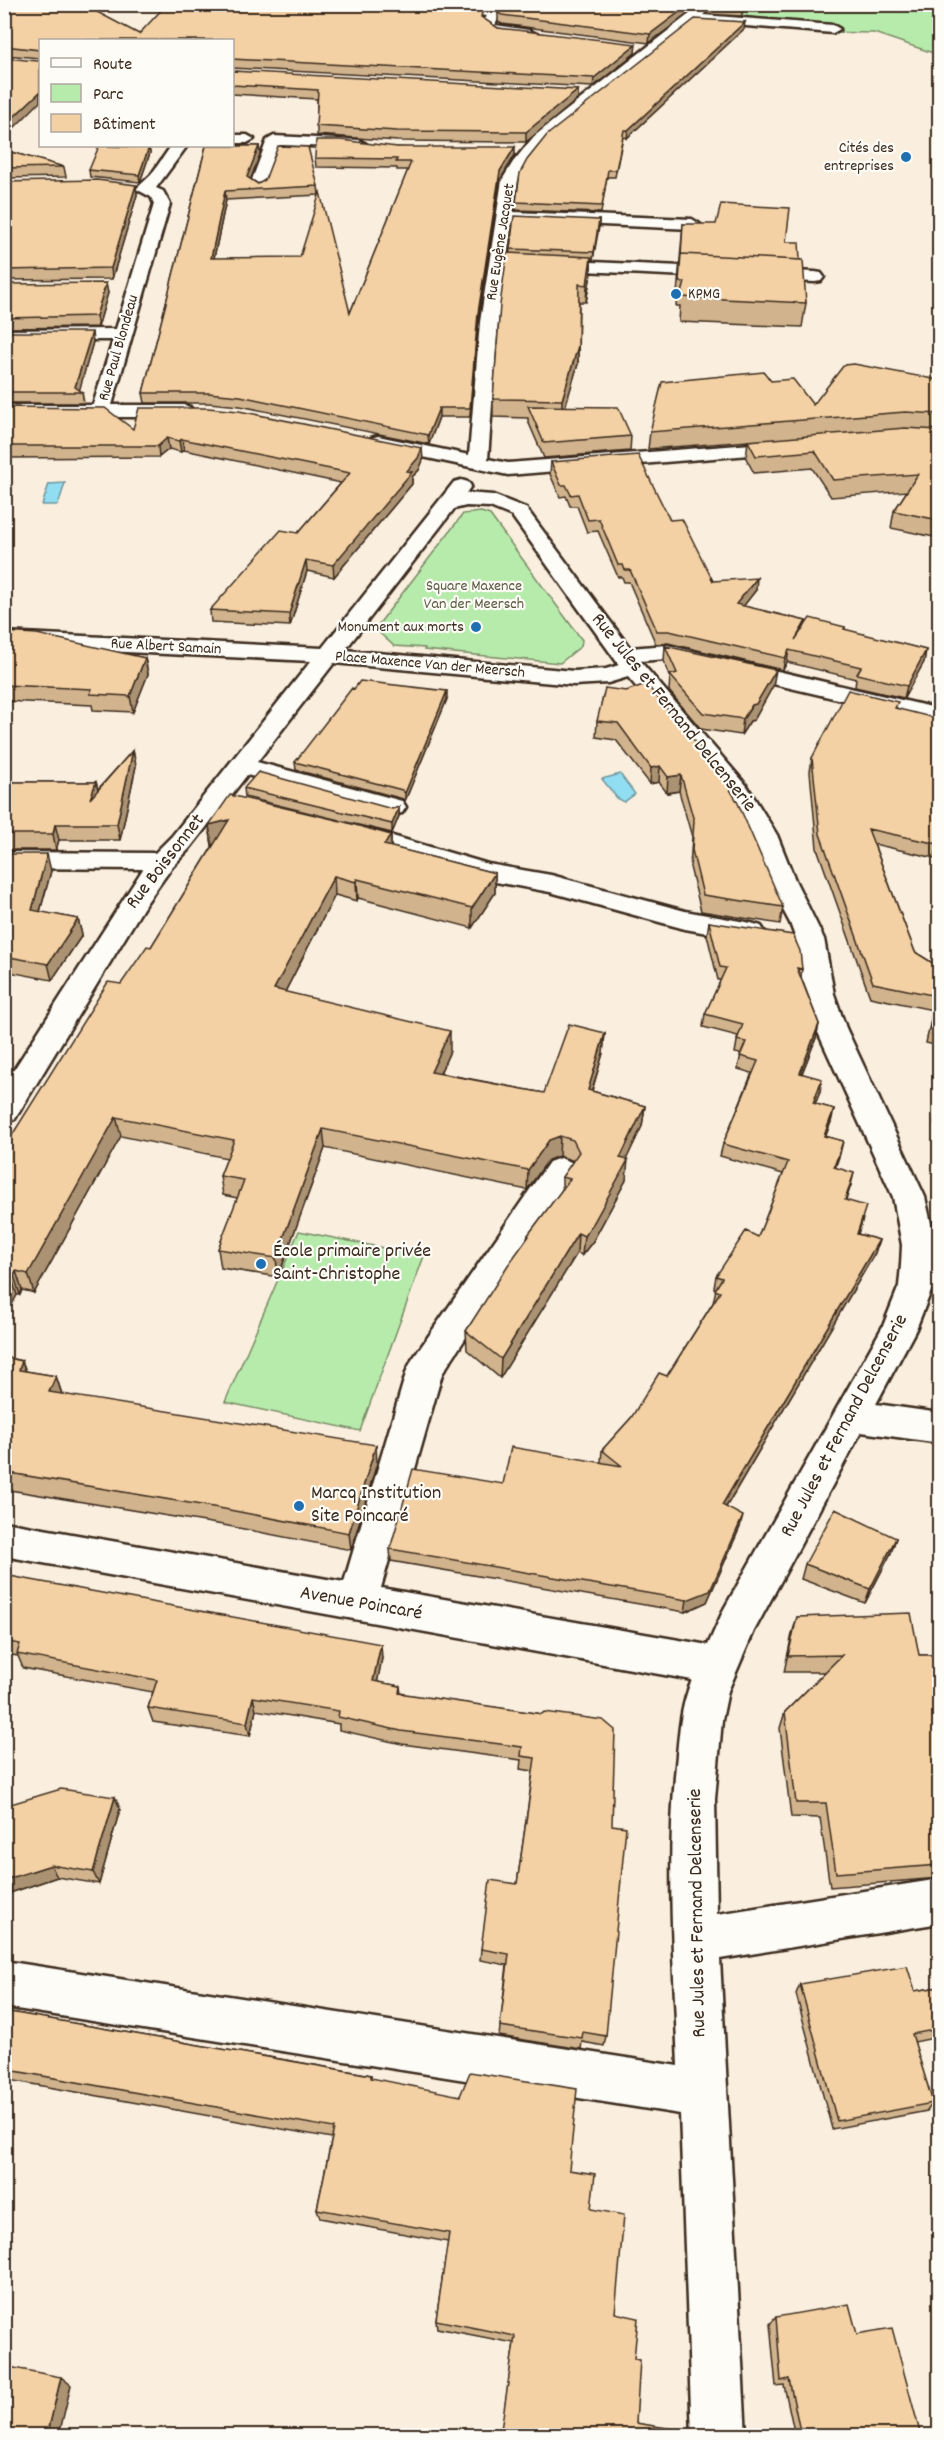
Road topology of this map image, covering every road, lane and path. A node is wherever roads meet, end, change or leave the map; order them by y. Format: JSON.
{"nodes":[{"id":1,"x":422,"y":4,"type":"edge"},
{"id":2,"x":833,"y":29,"type":"dead end"},
{"id":3,"x":544,"y":36,"type":"edge"},
{"id":4,"x":631,"y":46,"type":"edge"},
{"id":5,"x":654,"y":49,"type":"junction"},
{"id":6,"x":577,"y":92,"type":"edge"},
{"id":7,"x":597,"y":93,"type":"junction"},
{"id":8,"x":375,"y":146,"type":"edge"},
{"id":9,"x":179,"y":147,"type":"edge"},
{"id":10,"x":509,"y":149,"type":"edge"},
{"id":11,"x":530,"y":149,"type":"junction"},
{"id":12,"x":258,"y":185,"type":"edge"},
{"id":13,"x":125,"y":186,"type":"edge"},
{"id":14,"x":144,"y":189,"type":"junction"},
{"id":15,"x":504,"y":216,"type":"junction"},
{"id":16,"x":692,"y":224,"type":"edge"},
{"id":17,"x":497,"y":263,"type":"junction"},
{"id":18,"x":815,"y":277,"type":"dead end"},
{"id":19,"x":123,"y":333,"type":"junction"},
{"id":20,"x":4,"y":335,"type":"edge"},
{"id":21,"x":101,"y":410,"type":"junction"},
{"id":22,"x":4,"y":411,"type":"edge"},
{"id":23,"x":200,"y":411,"type":"edge"},
{"id":24,"x":357,"y":438,"type":"edge"},
{"id":25,"x":810,"y":445,"type":"edge"},
{"id":26,"x":478,"y":463,"type":"junction"},
{"id":27,"x":447,"y":504,"type":"junction"},
{"id":28,"x":519,"y":512,"type":"junction"},
{"id":29,"x":4,"y":639,"type":"edge"},
{"id":30,"x":327,"y":655,"type":"junction"},
{"id":31,"x":628,"y":662,"type":"junction"},
{"id":32,"x":939,"y":716,"type":"edge"},
{"id":33,"x":241,"y":765,"type":"junction"},
{"id":34,"x":393,"y":807,"type":"edge"},
{"id":35,"x":328,"y":826,"type":"edge"},
{"id":36,"x":4,"y":860,"type":"edge"},
{"id":37,"x":162,"y":861,"type":"junction"},
{"id":38,"x":791,"y":937,"type":"junction"},
{"id":39,"x":4,"y":1111,"type":"edge"},
{"id":40,"x":560,"y":1170,"type":"dead end"},
{"id":41,"x":853,"y":1416,"type":"junction"},
{"id":42,"x":939,"y":1428,"type":"edge"},
{"id":43,"x":4,"y":1539,"type":"edge"},
{"id":44,"x":357,"y":1603,"type":"junction"},
{"id":45,"x":718,"y":1666,"type":"junction"},
{"id":46,"x":939,"y":1901,"type":"edge"},
{"id":47,"x":696,"y":1940,"type":"junction"},
{"id":48,"x":4,"y":1984,"type":"edge"},
{"id":49,"x":703,"y":2094,"type":"junction"},
{"id":50,"x":719,"y":2436,"type":"edge"}],
"edges":[{"from":1,"to":3,"type":"street"},
{"from":2,"to":5,"type":"street","name":"Rue Eugène Jacquet"},
{"from":4,"to":5,"type":"street"},
{"from":5,"to":7,"type":"street","name":"Rue Eugène Jacquet"},
{"from":6,"to":7,"type":"street"},
{"from":7,"to":11,"type":"street","name":"Rue Eugène Jacquet"},
{"from":8,"to":12,"type":"street"},
{"from":9,"to":14,"type":"street"},
{"from":10,"to":11,"type":"street"},
{"from":11,"to":15,"type":"street","name":"Rue Eugène Jacquet"},
{"from":13,"to":14,"type":"street"},
{"from":14,"to":19,"type":"street","name":"Rue Paul Blondeau"},
{"from":15,"to":16,"type":"street"},
{"from":15,"to":17,"type":"street","name":"Rue Eugène Jacquet"},
{"from":17,"to":18,"type":"street"},
{"from":17,"to":26,"type":"street","name":"Rue Eugène Jacquet"},
{"from":19,"to":20,"type":"street"},
{"from":19,"to":21,"type":"street","name":"Rue Paul Blondeau"},
{"from":21,"to":22,"type":"street"},
{"from":21,"to":23,"type":"street"},
{"from":24,"to":26,"type":"street"},
{"from":25,"to":26,"type":"street"},
{"from":26,"to":27,"type":"street","name":"Place Maxence Van der Meersch"},
{"from":26,"to":28,"type":"street","name":"Rue Jules et Fernand Delcenserie"},
{"from":27,"to":28,"type":"street"},
{"from":27,"to":30,"type":"street","name":"Place Maxence Van der Meersch"},
{"from":28,"to":31,"type":"street","name":"Rue Jules et Fernand Delcenserie"},
{"from":29,"to":30,"type":"street","name":"Rue Albert Samain"},
{"from":30,"to":31,"type":"street","name":"Place Maxence Van der Meersch"},
{"from":30,"to":33,"type":"street","name":"Rue Boissonnet"},
{"from":31,"to":32,"type":"street","name":"Place Maxence Van der Meersch"},
{"from":31,"to":38,"type":"street","name":"Rue Jules et Fernand Delcenserie"},
{"from":33,"to":34,"type":"street"},
{"from":33,"to":37,"type":"street","name":"Rue Boissonnet"},
{"from":35,"to":38,"type":"street"},
{"from":36,"to":37,"type":"street"},
{"from":37,"to":39,"type":"street","name":"Rue Boissonnet"},
{"from":38,"to":41,"type":"street","name":"Rue Jules et Fernand Delcenserie"},
{"from":40,"to":44,"type":"street"},
{"from":41,"to":42,"type":"street"},
{"from":41,"to":45,"type":"street","name":"Rue Jules et Fernand Delcenserie"},
{"from":43,"to":44,"type":"street","name":"Avenue Poincaré"},
{"from":44,"to":45,"type":"street","name":"Avenue Poincaré"},
{"from":45,"to":47,"type":"street","name":"Rue Jules et Fernand Delcenserie"},
{"from":46,"to":47,"type":"street"},
{"from":47,"to":49,"type":"street","name":"Rue Jules et Fernand Delcenserie"},
{"from":48,"to":49,"type":"street"},
{"from":49,"to":50,"type":"street","name":"Rue Jules et Fernand Delcenserie"}]}
